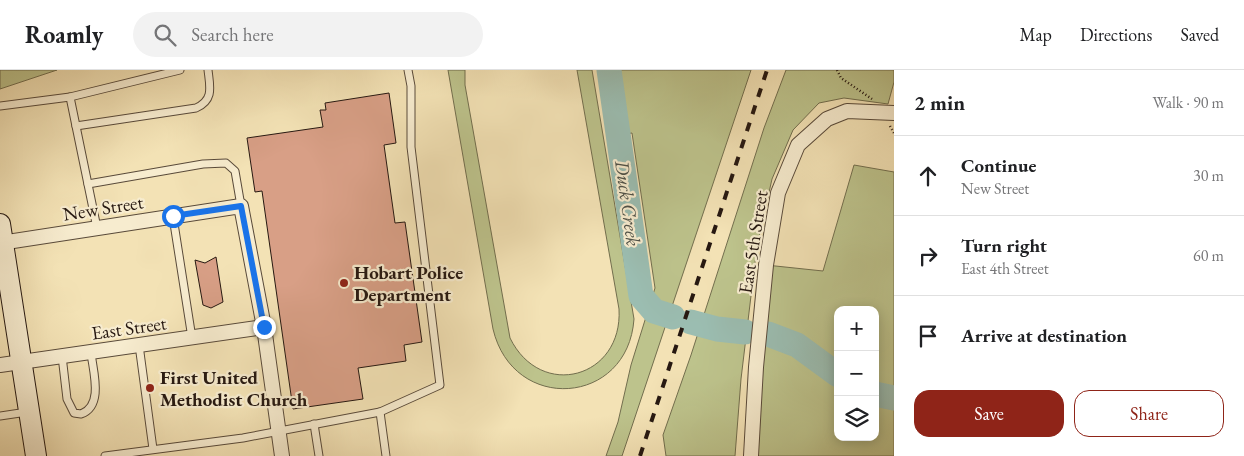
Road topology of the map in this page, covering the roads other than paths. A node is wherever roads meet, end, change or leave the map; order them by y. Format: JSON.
{"nodes":[{"id":1,"x":180,"y":70,"type":"edge"},
{"id":2,"x":208,"y":70,"type":"edge"},
{"id":3,"x":408,"y":70,"type":"edge"},
{"id":4,"x":70,"y":97,"type":"junction"},
{"id":5,"x":0,"y":106,"type":"edge"},
{"id":6,"x":894,"y":112,"type":"edge"},
{"id":7,"x":76,"y":126,"type":"junction"},
{"id":8,"x":88,"y":184,"type":"junction"},
{"id":9,"x":241,"y":206,"type":"junction"},
{"id":10,"x":173,"y":216,"type":"junction"},
{"id":11,"x":97,"y":228,"type":"junction"},
{"id":12,"x":1,"y":236,"type":"edge"},
{"id":13,"x":264,"y":327,"type":"junction"},
{"id":14,"x":192,"y":338,"type":"junction"},
{"id":15,"x":139,"y":345,"type":"junction"},
{"id":16,"x":90,"y":353,"type":"junction"},
{"id":17,"x":62,"y":356,"type":"junction"},
{"id":18,"x":21,"y":362,"type":"junction"},
{"id":19,"x":0,"y":365,"type":"edge"},
{"id":20,"x":29,"y":412,"type":"junction"},
{"id":21,"x":380,"y":412,"type":"junction"},
{"id":22,"x":0,"y":416,"type":"edge"},
{"id":23,"x":314,"y":424,"type":"junction"},
{"id":24,"x":278,"y":431,"type":"junction"},
{"id":25,"x":153,"y":449,"type":"junction"},
{"id":26,"x":36,"y":456,"type":"edge"},
{"id":27,"x":105,"y":456,"type":"edge"},
{"id":28,"x":282,"y":456,"type":"edge"},
{"id":29,"x":319,"y":456,"type":"edge"},
{"id":30,"x":386,"y":456,"type":"edge"},
{"id":31,"x":751,"y":456,"type":"edge"}],
"edges":[{"from":1,"to":4,"type":"lane"},
{"from":2,"to":7,"type":"lane"},
{"from":3,"to":21,"type":"lane"},
{"from":4,"to":5,"type":"lane"},
{"from":4,"to":7,"type":"lane"},
{"from":6,"to":31,"type":"street","name":"East 5th Street"},
{"from":7,"to":8,"type":"lane"},
{"from":8,"to":9,"type":"lane"},
{"from":8,"to":11,"type":"lane"},
{"from":9,"to":10,"type":"street","name":"New Street"},
{"from":9,"to":13,"type":"street"},
{"from":10,"to":11,"type":"street","name":"New Street"},
{"from":10,"to":14,"type":"lane"},
{"from":11,"to":12,"type":"street","name":"New Street"},
{"from":12,"to":18,"type":"main road"},
{"from":13,"to":14,"type":"street","name":"East Street"},
{"from":13,"to":24,"type":"street"},
{"from":14,"to":15,"type":"street","name":"East Street"},
{"from":15,"to":16,"type":"street","name":"East Street"},
{"from":15,"to":25,"type":"lane"},
{"from":16,"to":17,"type":"street","name":"East Street"},
{"from":16,"to":17,"type":"lane"},
{"from":17,"to":18,"type":"street","name":"East Street"},
{"from":18,"to":19,"type":"street","name":"East Street"},
{"from":18,"to":20,"type":"main road"},
{"from":20,"to":22,"type":"lane"},
{"from":20,"to":26,"type":"main road"},
{"from":21,"to":23,"type":"lane"},
{"from":21,"to":30,"type":"lane"},
{"from":23,"to":24,"type":"lane"},
{"from":23,"to":29,"type":"lane"},
{"from":24,"to":25,"type":"lane"},
{"from":24,"to":28,"type":"street"},
{"from":25,"to":27,"type":"lane"}]}
